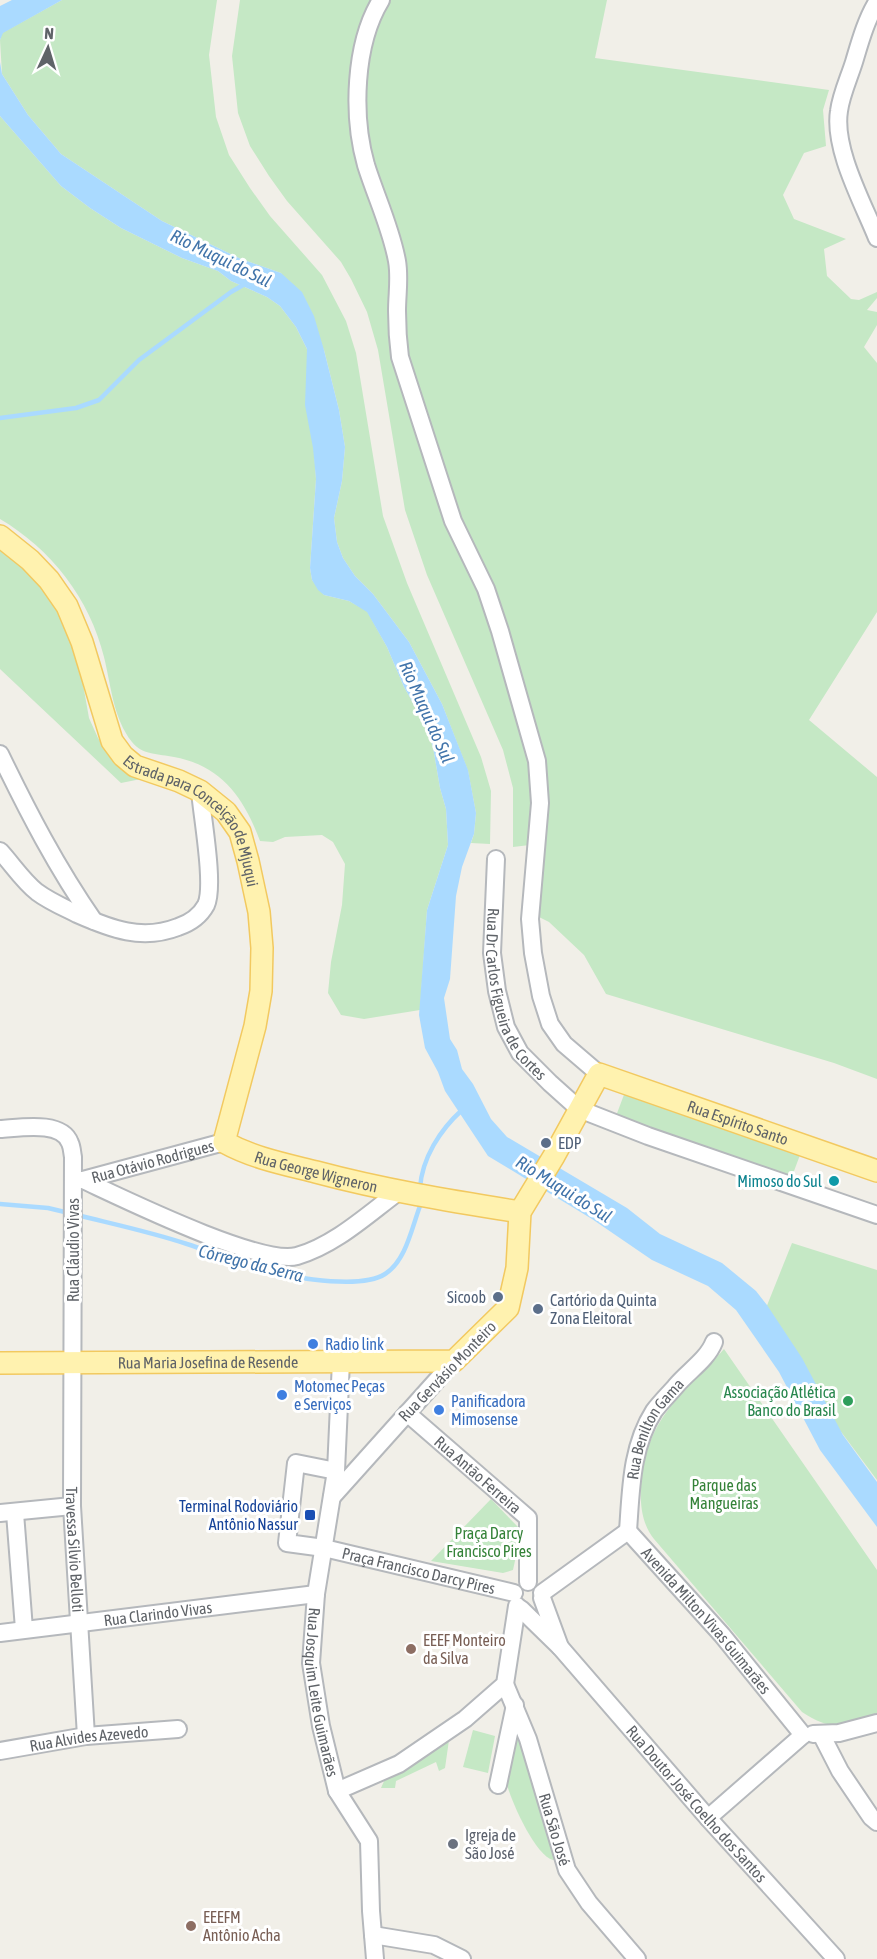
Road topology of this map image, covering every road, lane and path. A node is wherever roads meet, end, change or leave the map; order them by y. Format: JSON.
{"nodes":[{"id":1,"x":381,"y":0,"type":"edge"},
{"id":2,"x":877,"y":2,"type":"edge"},
{"id":3,"x":877,"y":238,"type":"edge"},
{"id":4,"x":0,"y":536,"type":"edge"},
{"id":5,"x":0,"y":754,"type":"edge"},
{"id":6,"x":200,"y":791,"type":"junction"},
{"id":7,"x":0,"y":851,"type":"edge"},
{"id":8,"x":496,"y":859,"type":"dead end"},
{"id":9,"x":95,"y":922,"type":"junction"},
{"id":10,"x":599,"y":1074,"type":"junction"},
{"id":11,"x":579,"y":1109,"type":"junction"},
{"id":12,"x":0,"y":1129,"type":"edge"},
{"id":13,"x":224,"y":1142,"type":"junction"},
{"id":14,"x":877,"y":1171,"type":"edge"},
{"id":15,"x":79,"y":1180,"type":"junction"},
{"id":16,"x":413,"y":1195,"type":"junction"},
{"id":17,"x":526,"y":1203,"type":"junction"},
{"id":18,"x":877,"y":1215,"type":"edge"},
{"id":19,"x":714,"y":1342,"type":"dead end"},
{"id":20,"x":341,"y":1361,"type":"junction"},
{"id":21,"x":454,"y":1361,"type":"junction"},
{"id":22,"x":73,"y":1362,"type":"junction"},
{"id":23,"x":0,"y":1363,"type":"edge"},
{"id":24,"x":407,"y":1413,"type":"junction"},
{"id":25,"x":336,"y":1471,"type":"junction"},
{"id":26,"x":332,"y":1497,"type":"junction"},
{"id":27,"x":72,"y":1506,"type":"junction"},
{"id":28,"x":8,"y":1513,"type":"edge"},
{"id":29,"x":628,"y":1531,"type":"junction"},
{"id":30,"x":324,"y":1548,"type":"junction"},
{"id":31,"x":528,"y":1582,"type":"junction"},
{"id":32,"x":316,"y":1594,"type":"junction"},
{"id":33,"x":542,"y":1595,"type":"junction"},
{"id":34,"x":517,"y":1602,"type":"junction"},
{"id":35,"x":80,"y":1623,"type":"junction"},
{"id":36,"x":24,"y":1629,"type":"junction"},
{"id":37,"x":0,"y":1633,"type":"edge"},
{"id":38,"x":560,"y":1647,"type":"junction"},
{"id":39,"x":505,"y":1684,"type":"junction"},
{"id":40,"x":515,"y":1705,"type":"junction"},
{"id":41,"x":877,"y":1723,"type":"edge"},
{"id":42,"x":178,"y":1729,"type":"dead end"},
{"id":43,"x":821,"y":1734,"type":"junction"},
{"id":44,"x":803,"y":1735,"type":"junction"},
{"id":45,"x":86,"y":1736,"type":"junction"},
{"id":46,"x":0,"y":1751,"type":"edge"},
{"id":47,"x":498,"y":1785,"type":"dead end"},
{"id":48,"x":338,"y":1791,"type":"junction"},
{"id":49,"x":708,"y":1818,"type":"junction"},
{"id":50,"x":877,"y":1822,"type":"edge"},
{"id":51,"x":373,"y":1935,"type":"junction"},
{"id":52,"x":375,"y":1959,"type":"edge"},
{"id":53,"x":462,"y":1959,"type":"edge"},
{"id":54,"x":637,"y":1959,"type":"edge"},
{"id":55,"x":836,"y":1959,"type":"edge"}],
"edges":[{"from":1,"to":10,"type":"street"},
{"from":2,"to":3,"type":"street"},
{"from":4,"to":6,"type":"main road","name":"Estrada para Conceição de Mjuqui"},
{"from":5,"to":9,"type":"street"},
{"from":6,"to":9,"type":"street"},
{"from":6,"to":13,"type":"main road","name":"Estrada para Conceição de Mjuqui"},
{"from":7,"to":9,"type":"street"},
{"from":8,"to":11,"type":"street","name":"Rua Dr Carlos Figueira de Cortes"},
{"from":10,"to":11,"type":"main road"},
{"from":10,"to":14,"type":"main road","name":"Rua Espírito Santo"},
{"from":11,"to":17,"type":"main road"},
{"from":11,"to":18,"type":"street","name":"Rua Dr Carlos Figueira de Cortes"},
{"from":12,"to":15,"type":"street","name":"Rua Cláudio Vivas"},
{"from":13,"to":15,"type":"street","name":"Rua Otávio Rodrigues"},
{"from":13,"to":16,"type":"main road","name":"Rua George Wigneron"},
{"from":15,"to":16,"type":"street"},
{"from":15,"to":22,"type":"street","name":"Rua Cláudio Vivas"},
{"from":16,"to":17,"type":"main road","name":"Rua George Wigneron"},
{"from":17,"to":21,"type":"main road","name":"Rua Gervásio Monteiro"},
{"from":19,"to":29,"type":"street","name":"Rua Benilton Gama"},
{"from":20,"to":21,"type":"main road","name":"Rua Maria Josefina de Resende"},
{"from":20,"to":22,"type":"main road","name":"Rua Maria Josefina de Resende"},
{"from":20,"to":25,"type":"street","name":"Rua Josquim Leite Guimarães"},
{"from":21,"to":24,"type":"street","name":"Rua Gervásio Monteiro"},
{"from":22,"to":23,"type":"main road","name":"Rua Maria Josefina de Resende"},
{"from":22,"to":27,"type":"street","name":"Travessa Silvio Belloti"},
{"from":24,"to":26,"type":"street","name":"Rua Gervásio Monteiro"},
{"from":24,"to":31,"type":"street","name":"Rua Antão Ferreira"},
{"from":25,"to":26,"type":"street","name":"Rua Josquim Leite Guimarães"},
{"from":25,"to":30,"type":"street","name":"Praça Francisco Darcy Pires"},
{"from":26,"to":30,"type":"street","name":"Rua Josquim Leite Guimarães"},
{"from":27,"to":28,"type":"street"},
{"from":27,"to":35,"type":"street","name":"Travessa Silvio Belloti"},
{"from":28,"to":36,"type":"street"},
{"from":29,"to":33,"type":"street"},
{"from":29,"to":44,"type":"street","name":"Avenida Milton Vivas Guimarães"},
{"from":30,"to":32,"type":"street","name":"Rua Josquim Leite Guimarães"},
{"from":30,"to":34,"type":"street","name":"Praça Francisco Darcy Pires"},
{"from":31,"to":33,"type":"street"},
{"from":31,"to":34,"type":"street"},
{"from":32,"to":35,"type":"street","name":"Rua Clarindo Vivas"},
{"from":32,"to":48,"type":"street","name":"Rua Josquim Leite Guimarães"},
{"from":33,"to":34,"type":"street"},
{"from":33,"to":38,"type":"street","name":"Rua Doutor José Coelho dos Santos"},
{"from":34,"to":38,"type":"street","name":"Rua Doutor José Coelho dos Santos"},
{"from":34,"to":39,"type":"street"},
{"from":35,"to":36,"type":"street","name":"Rua Clarindo Vivas"},
{"from":35,"to":45,"type":"street","name":"Travessa Silvio Belloti"},
{"from":36,"to":37,"type":"street","name":"Rua Clarindo Vivas"},
{"from":38,"to":49,"type":"street","name":"Rua Doutor José Coelho dos Santos"},
{"from":39,"to":40,"type":"street","name":"Rua São José"},
{"from":39,"to":48,"type":"street"},
{"from":40,"to":47,"type":"street"},
{"from":40,"to":54,"type":"street","name":"Rua São José"},
{"from":41,"to":43,"type":"street"},
{"from":42,"to":45,"type":"street","name":"Rua Alvides Azevedo"},
{"from":43,"to":44,"type":"street"},
{"from":43,"to":50,"type":"street"},
{"from":44,"to":49,"type":"street"},
{"from":45,"to":46,"type":"street","name":"Rua Alvides Azevedo"},
{"from":48,"to":51,"type":"street","name":"Rua Josquim Leite Guimarães"},
{"from":49,"to":55,"type":"street","name":"Rua Doutor José Coelho dos Santos"},
{"from":51,"to":52,"type":"street","name":"Rua Josquim Leite Guimarães"},
{"from":51,"to":53,"type":"street"}]}
